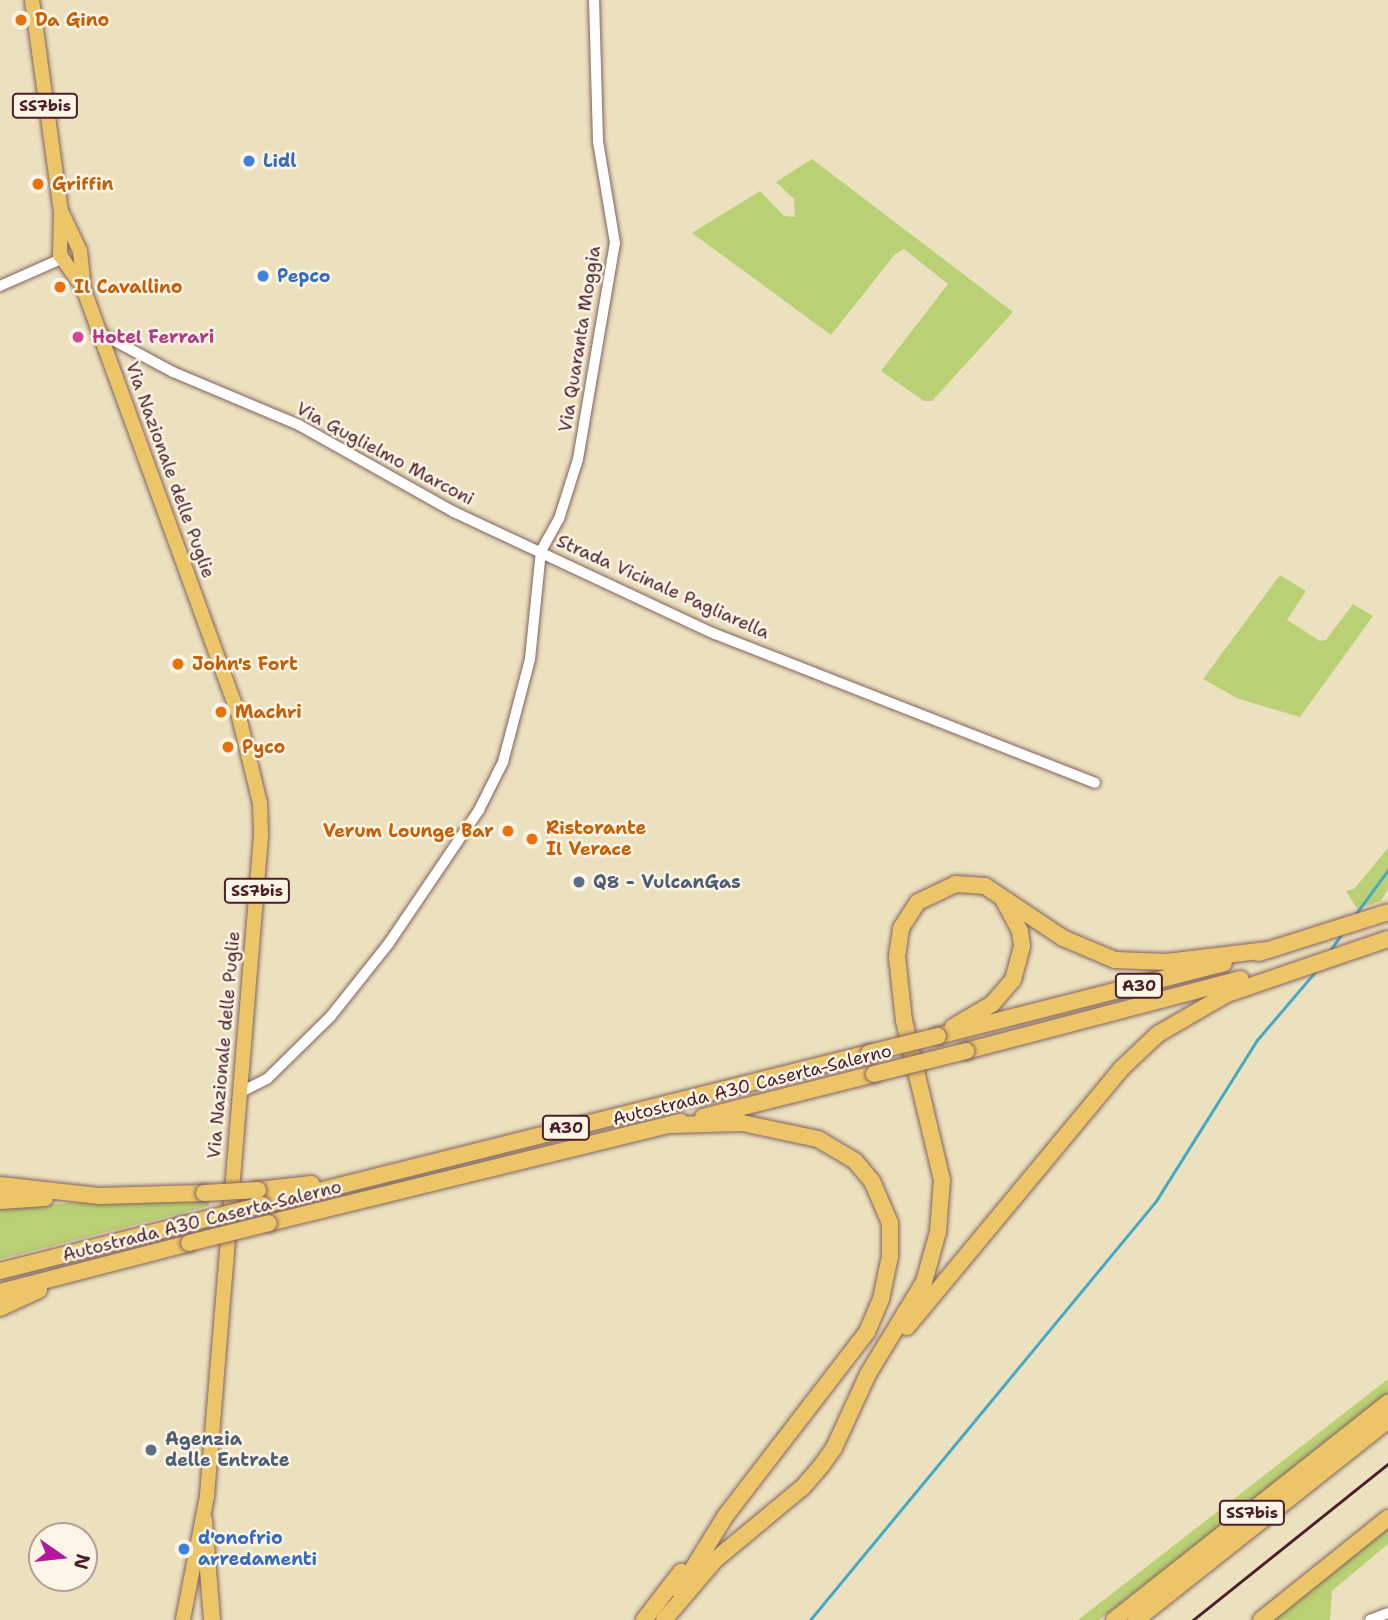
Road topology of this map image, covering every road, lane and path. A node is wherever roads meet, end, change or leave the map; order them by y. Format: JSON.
{"nodes":[{"id":1,"x":32,"y":0,"type":"edge"},
{"id":2,"x":594,"y":0,"type":"edge"},
{"id":3,"x":61,"y":211,"type":"junction"},
{"id":4,"x":78,"y":252,"type":"junction"},
{"id":5,"x":62,"y":258,"type":"junction"},
{"id":6,"x":0,"y":286,"type":"edge"},
{"id":7,"x":84,"y":289,"type":"junction"},
{"id":8,"x":100,"y":333,"type":"junction"},
{"id":9,"x":541,"y":551,"type":"junction"},
{"id":10,"x":1095,"y":783,"type":"dead end"},
{"id":11,"x":1000,"y":894,"type":"junction"},
{"id":12,"x":1388,"y":912,"type":"edge"},
{"id":13,"x":1388,"y":932,"type":"edge"},
{"id":14,"x":1388,"y":939,"type":"edge"},
{"id":15,"x":1355,"y":948,"type":"junction"},
{"id":16,"x":1268,"y":950,"type":"junction"},
{"id":17,"x":1283,"y":971,"type":"junction"},
{"id":18,"x":938,"y":1036,"type":"junction"},
{"id":19,"x":239,"y":1093,"type":"junction"},
{"id":20,"x":671,"y":1125,"type":"junction"},
{"id":21,"x":0,"y":1185,"type":"edge"},
{"id":22,"x":100,"y":1196,"type":"junction"},
{"id":23,"x":261,"y":1198,"type":"junction"},
{"id":24,"x":0,"y":1201,"type":"edge"},
{"id":25,"x":0,"y":1271,"type":"edge"},
{"id":26,"x":81,"y":1272,"type":"junction"},
{"id":27,"x":0,"y":1292,"type":"edge"},
{"id":28,"x":0,"y":1308,"type":"edge"},
{"id":29,"x":901,"y":1320,"type":"junction"},
{"id":30,"x":879,"y":1357,"type":"junction"},
{"id":31,"x":839,"y":1374,"type":"junction"},
{"id":32,"x":1388,"y":1403,"type":"edge"},
{"id":33,"x":1388,"y":1420,"type":"edge"},
{"id":34,"x":1388,"y":1518,"type":"edge"},
{"id":35,"x":204,"y":1520,"type":"junction"},
{"id":36,"x":708,"y":1554,"type":"junction"},
{"id":37,"x":1211,"y":1561,"type":"junction"},
{"id":38,"x":1388,"y":1612,"type":"edge"},
{"id":39,"x":183,"y":1620,"type":"edge"},
{"id":40,"x":212,"y":1620,"type":"edge"},
{"id":41,"x":644,"y":1620,"type":"edge"},
{"id":42,"x":664,"y":1620,"type":"edge"},
{"id":43,"x":678,"y":1620,"type":"edge"},
{"id":44,"x":1114,"y":1620,"type":"edge"},
{"id":45,"x":1136,"y":1620,"type":"edge"},
{"id":46,"x":1150,"y":1620,"type":"edge"},
{"id":47,"x":1261,"y":1620,"type":"edge"},
{"id":48,"x":1370,"y":1620,"type":"edge"}],
"edges":[{"from":1,"to":3,"type":"main road","name":"Via Nazionale delle Puglie","number":"SS7bis"},
{"from":2,"to":9,"type":"street","name":"Via Quaranta Moggia"},
{"from":3,"to":4,"type":"main road","name":"Via Nazionale delle Puglie","number":"SS7bis"},
{"from":3,"to":5,"type":"main road","name":"Via Nazionale delle Puglie","number":"SS7bis"},
{"from":4,"to":5,"type":"main road"},
{"from":4,"to":7,"type":"main road","name":"Via Nazionale delle Puglie","number":"SS7bis"},
{"from":5,"to":6,"type":"street"},
{"from":5,"to":7,"type":"main road","name":"Via Nazionale delle Puglie","number":"SS7bis"},
{"from":7,"to":8,"type":"main road","name":"Via Nazionale delle Puglie","number":"SS7bis"},
{"from":8,"to":9,"type":"street","name":"Via Guglielmo Marconi"},
{"from":8,"to":19,"type":"main road","name":"Via Nazionale delle Puglie","number":"SS7bis"},
{"from":9,"to":10,"type":"street","name":"Strada Vicinale Pagliarella"},
{"from":9,"to":19,"type":"street","name":"Strada Vicinale Pagliarella"},
{"from":11,"to":16,"type":"highway"},
{"from":11,"to":18,"type":"highway"},
{"from":11,"to":29,"type":"highway"},
{"from":12,"to":16,"type":"highway","name":"Autostrada A30 Caserta-Salerno","number":"A30"},
{"from":13,"to":15,"type":"highway"},
{"from":14,"to":15,"type":"highway"},
{"from":15,"to":17,"type":"highway"},
{"from":16,"to":18,"type":"highway","name":"Autostrada A30 Caserta-Salerno","number":"A30"},
{"from":17,"to":20,"type":"highway","name":"Autostrada A30 Caserta-Salerno","number":"A30","bridge":true},
{"from":17,"to":30,"type":"highway"},
{"from":18,"to":23,"type":"highway","name":"Autostrada A30 Caserta-Salerno","number":"A30","bridge":true},
{"from":19,"to":35,"type":"main road","name":"Via Nazionale delle Puglie","number":"SS7bis"},
{"from":20,"to":26,"type":"highway","name":"Autostrada A30 Caserta-Salerno","number":"A30","bridge":true},
{"from":20,"to":31,"type":"highway"},
{"from":21,"to":22,"type":"highway"},
{"from":22,"to":23,"type":"highway","bridge":true},
{"from":22,"to":24,"type":"highway"},
{"from":23,"to":25,"type":"highway","name":"Autostrada A30 Caserta-Salerno","number":"A30","bridge":true},
{"from":26,"to":27,"type":"highway","name":"Autostrada A30 Caserta-Salerno","number":"A30"},
{"from":26,"to":28,"type":"highway"},
{"from":29,"to":30,"type":"highway"},
{"from":29,"to":31,"type":"highway"},
{"from":30,"to":36,"type":"highway"},
{"from":31,"to":36,"type":"highway"},
{"from":32,"to":44,"type":"highway","number":"SS7bis"},
{"from":33,"to":37,"type":"highway","number":"SS7bis"},
{"from":34,"to":47,"type":"highway"},
{"from":35,"to":39,"type":"main road","name":"Via Nazionale delle Puglie","number":"SS7bis"},
{"from":35,"to":40,"type":"highway","number":"SS7bis"},
{"from":36,"to":41,"type":"highway"},
{"from":36,"to":42,"type":"highway"},
{"from":36,"to":43,"type":"highway"},
{"from":37,"to":45,"type":"highway","number":"SS7bis"},
{"from":37,"to":46,"type":"highway"},
{"from":38,"to":48,"type":"street"}]}
